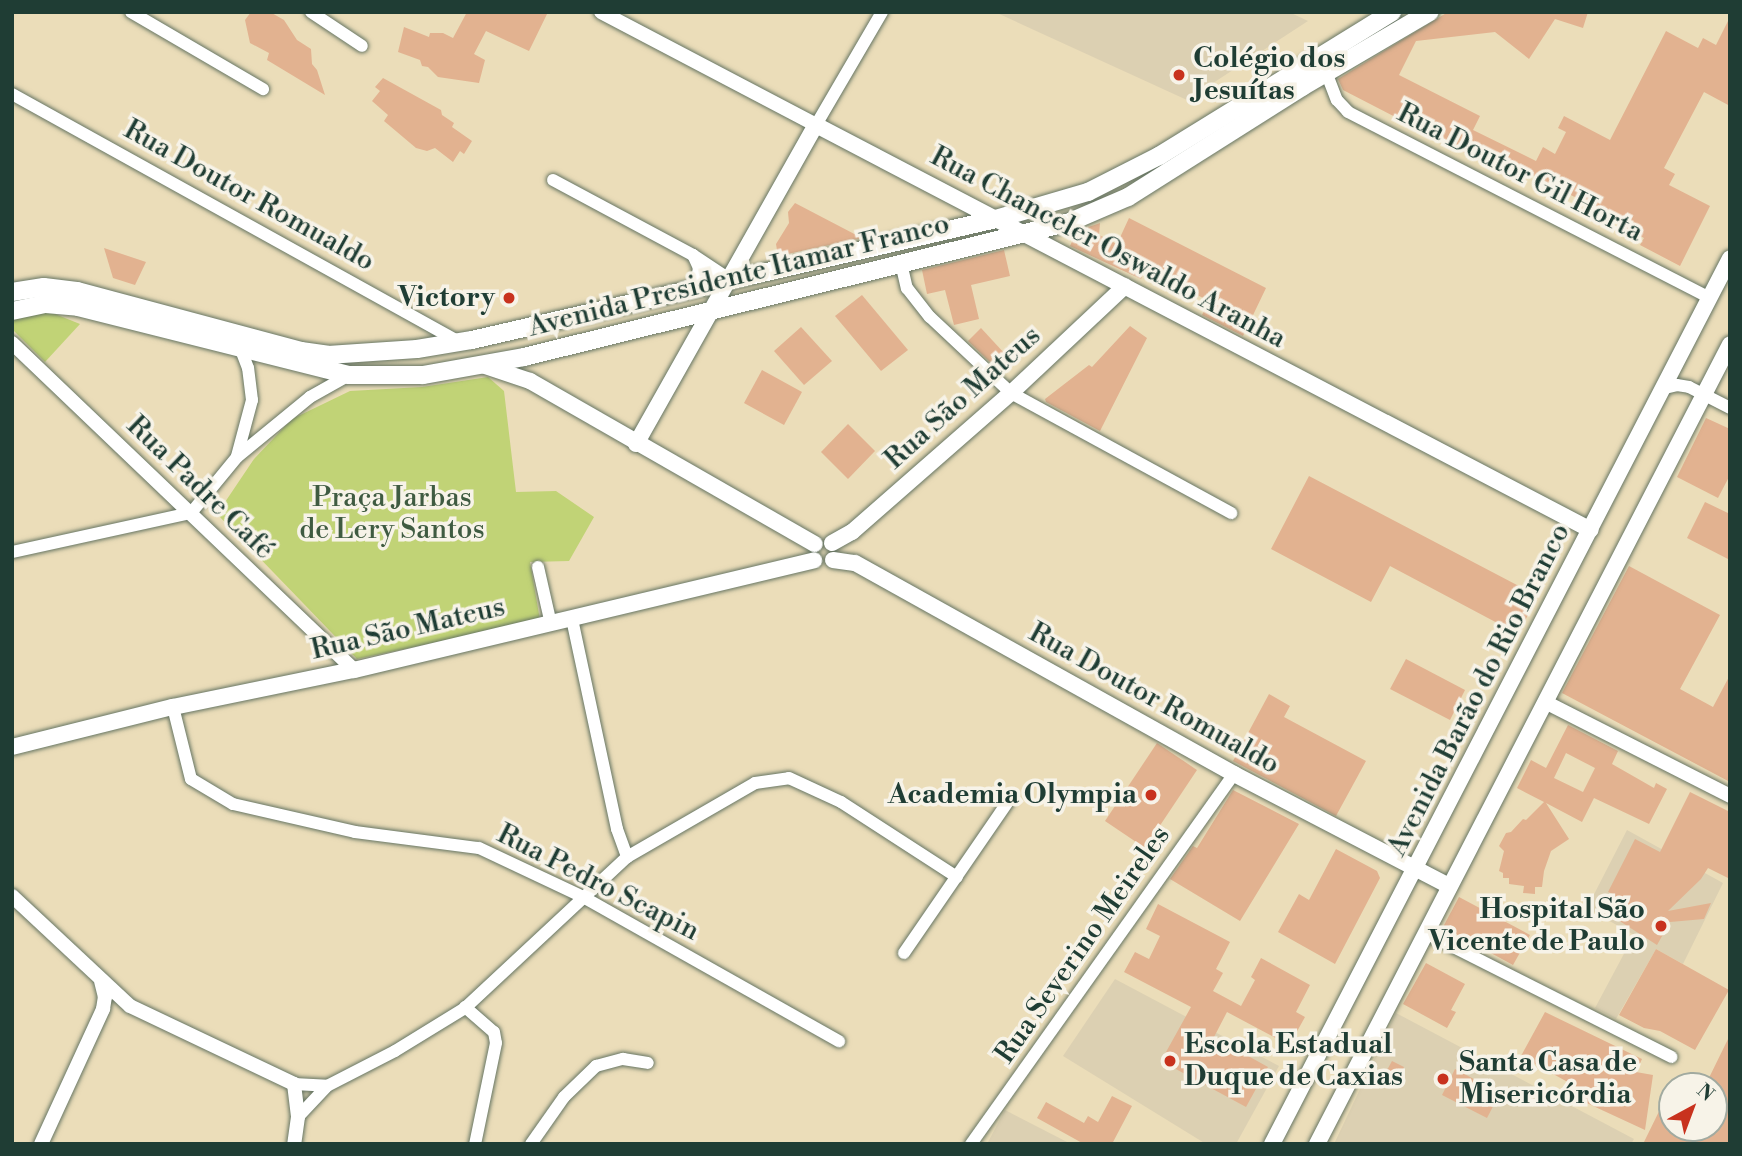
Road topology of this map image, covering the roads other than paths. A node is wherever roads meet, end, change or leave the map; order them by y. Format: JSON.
{"nodes":[{"id":1,"x":131,"y":12,"type":"edge"},
{"id":2,"x":311,"y":12,"type":"edge"},
{"id":3,"x":601,"y":12,"type":"edge"},
{"id":4,"x":882,"y":12,"type":"edge"},
{"id":5,"x":1392,"y":12,"type":"edge"},
{"id":6,"x":1430,"y":12,"type":"edge"},
{"id":7,"x":362,"y":46,"type":"dead end"},
{"id":8,"x":1326,"y":72,"type":"junction"},
{"id":9,"x":263,"y":89,"type":"dead end"},
{"id":10,"x":12,"y":94,"type":"edge"},
{"id":11,"x":816,"y":125,"type":"junction"},
{"id":12,"x":553,"y":180,"type":"dead end"},
{"id":13,"x":996,"y":219,"type":"junction"},
{"id":14,"x":1024,"y":234,"type":"junction"},
{"id":15,"x":693,"y":255,"type":"junction"},
{"id":16,"x":1730,"y":258,"type":"edge"},
{"id":17,"x":901,"y":263,"type":"junction"},
{"id":18,"x":729,"y":279,"type":"junction"},
{"id":19,"x":1125,"y":286,"type":"junction"},
{"id":20,"x":692,"y":290,"type":"junction"},
{"id":21,"x":12,"y":292,"type":"edge"},
{"id":22,"x":1710,"y":298,"type":"junction"},
{"id":23,"x":12,"y":311,"type":"edge"},
{"id":24,"x":710,"y":311,"type":"junction"},
{"id":25,"x":12,"y":343,"type":"edge"},
{"id":26,"x":461,"y":343,"type":"junction"},
{"id":27,"x":1730,"y":344,"type":"edge"},
{"id":28,"x":241,"y":350,"type":"junction"},
{"id":29,"x":524,"y":357,"type":"junction"},
{"id":30,"x":482,"y":365,"type":"junction"},
{"id":31,"x":349,"y":375,"type":"junction"},
{"id":32,"x":530,"y":381,"type":"junction"},
{"id":33,"x":1665,"y":388,"type":"junction"},
{"id":34,"x":1011,"y":393,"type":"junction"},
{"id":35,"x":1704,"y":395,"type":"junction"},
{"id":36,"x":1730,"y":408,"type":"edge"},
{"id":37,"x":636,"y":444,"type":"junction"},
{"id":38,"x":237,"y":457,"type":"junction"},
{"id":39,"x":191,"y":513,"type":"junction"},
{"id":40,"x":1231,"y":513,"type":"dead end"},
{"id":41,"x":1591,"y":530,"type":"junction"},
{"id":42,"x":852,"y":532,"type":"junction"},
{"id":43,"x":832,"y":544,"type":"junction"},
{"id":44,"x":12,"y":552,"type":"edge"},
{"id":45,"x":815,"y":552,"type":"junction"},
{"id":46,"x":833,"y":560,"type":"junction"},
{"id":47,"x":855,"y":563,"type":"junction"},
{"id":48,"x":538,"y":567,"type":"dead end"},
{"id":49,"x":572,"y":619,"type":"junction"},
{"id":50,"x":551,"y":624,"type":"junction"},
{"id":51,"x":354,"y":670,"type":"junction"},
{"id":52,"x":1545,"y":702,"type":"junction"},
{"id":53,"x":173,"y":707,"type":"junction"},
{"id":54,"x":12,"y":747,"type":"edge"},
{"id":55,"x":1234,"y":774,"type":"junction"},
{"id":56,"x":1730,"y":796,"type":"edge"},
{"id":57,"x":1010,"y":799,"type":"dead end"},
{"id":58,"x":627,"y":857,"type":"junction"},
{"id":59,"x":1415,"y":870,"type":"junction"},
{"id":60,"x":957,"y":877,"type":"junction"},
{"id":61,"x":1449,"y":886,"type":"junction"},
{"id":62,"x":12,"y":896,"type":"edge"},
{"id":63,"x":583,"y":897,"type":"junction"},
{"id":64,"x":1426,"y":933,"type":"junction"},
{"id":65,"x":904,"y":953,"type":"dead end"},
{"id":66,"x":102,"y":981,"type":"junction"},
{"id":67,"x":131,"y":1006,"type":"junction"},
{"id":68,"x":465,"y":1007,"type":"junction"},
{"id":69,"x":103,"y":1009,"type":"junction"},
{"id":70,"x":839,"y":1041,"type":"dead end"},
{"id":71,"x":1671,"y":1057,"type":"dead end"},
{"id":72,"x":648,"y":1063,"type":"dead end"},
{"id":73,"x":294,"y":1084,"type":"junction"},
{"id":74,"x":327,"y":1086,"type":"junction"},
{"id":75,"x":298,"y":1116,"type":"junction"},
{"id":76,"x":41,"y":1144,"type":"edge"},
{"id":77,"x":294,"y":1144,"type":"edge"},
{"id":78,"x":474,"y":1144,"type":"edge"},
{"id":79,"x":531,"y":1144,"type":"edge"},
{"id":80,"x":971,"y":1144,"type":"edge"},
{"id":81,"x":1272,"y":1144,"type":"edge"},
{"id":82,"x":1317,"y":1144,"type":"edge"}],
"edges":[{"from":1,"to":9,"type":"street"},
{"from":2,"to":7,"type":"street"},
{"from":3,"to":11,"type":"street","name":"Rua Chanceler Oswaldo Aranha"},
{"from":4,"to":11,"type":"street"},
{"from":5,"to":13,"type":"main road","name":"Avenida Presidente Itamar Franco"},
{"from":6,"to":8,"type":"main road","name":"Avenida Presidente Itamar Franco"},
{"from":8,"to":14,"type":"main road","name":"Avenida Presidente Itamar Franco"},
{"from":8,"to":22,"type":"street","name":"Rua Doutor Gil Horta"},
{"from":10,"to":26,"type":"street","name":"Rua Doutor Romualdo"},
{"from":11,"to":13,"type":"main road","name":"Rua Chanceler Oswaldo Aranha"},
{"from":11,"to":18,"type":"main road"},
{"from":12,"to":15,"type":"street"},
{"from":13,"to":14,"type":"main road","name":"Rua Chanceler Oswaldo Aranha"},
{"from":13,"to":18,"type":"main road","name":"Avenida Presidente Itamar Franco"},
{"from":14,"to":17,"type":"main road","name":"Avenida Presidente Itamar Franco"},
{"from":14,"to":19,"type":"main road","name":"Rua Chanceler Oswaldo Aranha"},
{"from":15,"to":18,"type":"street"},
{"from":15,"to":20,"type":"street"},
{"from":16,"to":22,"type":"main road","name":"Avenida Barão do Rio Branco"},
{"from":17,"to":24,"type":"main road","name":"Avenida Presidente Itamar Franco"},
{"from":17,"to":34,"type":"street"},
{"from":18,"to":20,"type":"main road","name":"Avenida Presidente Itamar Franco"},
{"from":18,"to":24,"type":"main road"},
{"from":19,"to":34,"type":"main road","name":"Rua São Mateus"},
{"from":19,"to":41,"type":"main road","name":"Rua Chanceler Oswaldo Aranha"},
{"from":20,"to":24,"type":"main road"},
{"from":20,"to":26,"type":"main road","name":"Avenida Presidente Itamar Franco"},
{"from":21,"to":26,"type":"main road","name":"Avenida Presidente Itamar Franco"},
{"from":22,"to":33,"type":"main road","name":"Avenida Barão do Rio Branco"},
{"from":23,"to":28,"type":"main road","name":"Avenida Presidente Itamar Franco"},
{"from":24,"to":29,"type":"main road","name":"Avenida Presidente Itamar Franco"},
{"from":24,"to":37,"type":"main road"},
{"from":25,"to":39,"type":"street","name":"Rua Padre Café"},
{"from":27,"to":35,"type":"main road"},
{"from":28,"to":31,"type":"main road","name":"Avenida Presidente Itamar Franco"},
{"from":28,"to":38,"type":"street"},
{"from":29,"to":30,"type":"main road","name":"Avenida Presidente Itamar Franco"},
{"from":29,"to":32,"type":"street"},
{"from":30,"to":31,"type":"main road","name":"Avenida Presidente Itamar Franco"},
{"from":30,"to":32,"type":"main road"},
{"from":31,"to":38,"type":"street"},
{"from":32,"to":37,"type":"main road"},
{"from":33,"to":35,"type":"street"},
{"from":33,"to":41,"type":"main road","name":"Avenida Barão do Rio Branco"},
{"from":34,"to":40,"type":"street"},
{"from":34,"to":42,"type":"main road","name":"Rua São Mateus"},
{"from":35,"to":36,"type":"street"},
{"from":35,"to":52,"type":"main road"},
{"from":37,"to":45,"type":"main road"},
{"from":38,"to":39,"type":"street"},
{"from":39,"to":44,"type":"street"},
{"from":39,"to":51,"type":"street","name":"Rua Padre Café"},
{"from":41,"to":59,"type":"main road","name":"Avenida Barão do Rio Branco"},
{"from":42,"to":43,"type":"main road","name":"Rua São Mateus"},
{"from":42,"to":47,"type":"main road"},
{"from":43,"to":45,"type":"main road"},
{"from":43,"to":46,"type":"main road"},
{"from":45,"to":46,"type":"main road"},
{"from":45,"to":49,"type":"main road","name":"Rua São Mateus"},
{"from":46,"to":47,"type":"main road","name":"Rua Doutor Romualdo"},
{"from":47,"to":55,"type":"main road","name":"Rua Doutor Romualdo"},
{"from":48,"to":50,"type":"street"},
{"from":49,"to":50,"type":"main road","name":"Rua São Mateus"},
{"from":49,"to":58,"type":"street"},
{"from":50,"to":51,"type":"main road","name":"Rua São Mateus"},
{"from":51,"to":53,"type":"main road","name":"Rua São Mateus"},
{"from":52,"to":56,"type":"street"},
{"from":52,"to":61,"type":"main road"},
{"from":53,"to":54,"type":"main road","name":"Rua São Mateus"},
{"from":53,"to":63,"type":"street","name":"Rua Pedro Scapin"},
{"from":55,"to":59,"type":"main road","name":"Rua Doutor Romualdo"},
{"from":55,"to":80,"type":"street","name":"Rua Severino Meireles"},
{"from":57,"to":60,"type":"street"},
{"from":58,"to":60,"type":"street"},
{"from":58,"to":63,"type":"street"},
{"from":59,"to":61,"type":"main road","name":"Rua Doutor Romualdo"},
{"from":59,"to":81,"type":"main road","name":"Avenida Barão do Rio Branco"},
{"from":60,"to":65,"type":"street"},
{"from":61,"to":64,"type":"main road"},
{"from":62,"to":66,"type":"street"},
{"from":63,"to":68,"type":"street"},
{"from":63,"to":70,"type":"street","name":"Rua Pedro Scapin"},
{"from":64,"to":71,"type":"street"},
{"from":64,"to":82,"type":"main road"},
{"from":66,"to":67,"type":"street"},
{"from":66,"to":69,"type":"street"},
{"from":67,"to":69,"type":"street"},
{"from":67,"to":73,"type":"street"},
{"from":68,"to":74,"type":"street"},
{"from":68,"to":78,"type":"street"},
{"from":69,"to":76,"type":"street"},
{"from":72,"to":79,"type":"street"},
{"from":73,"to":74,"type":"street"},
{"from":73,"to":75,"type":"street"},
{"from":74,"to":75,"type":"street"},
{"from":75,"to":77,"type":"street"}]}
